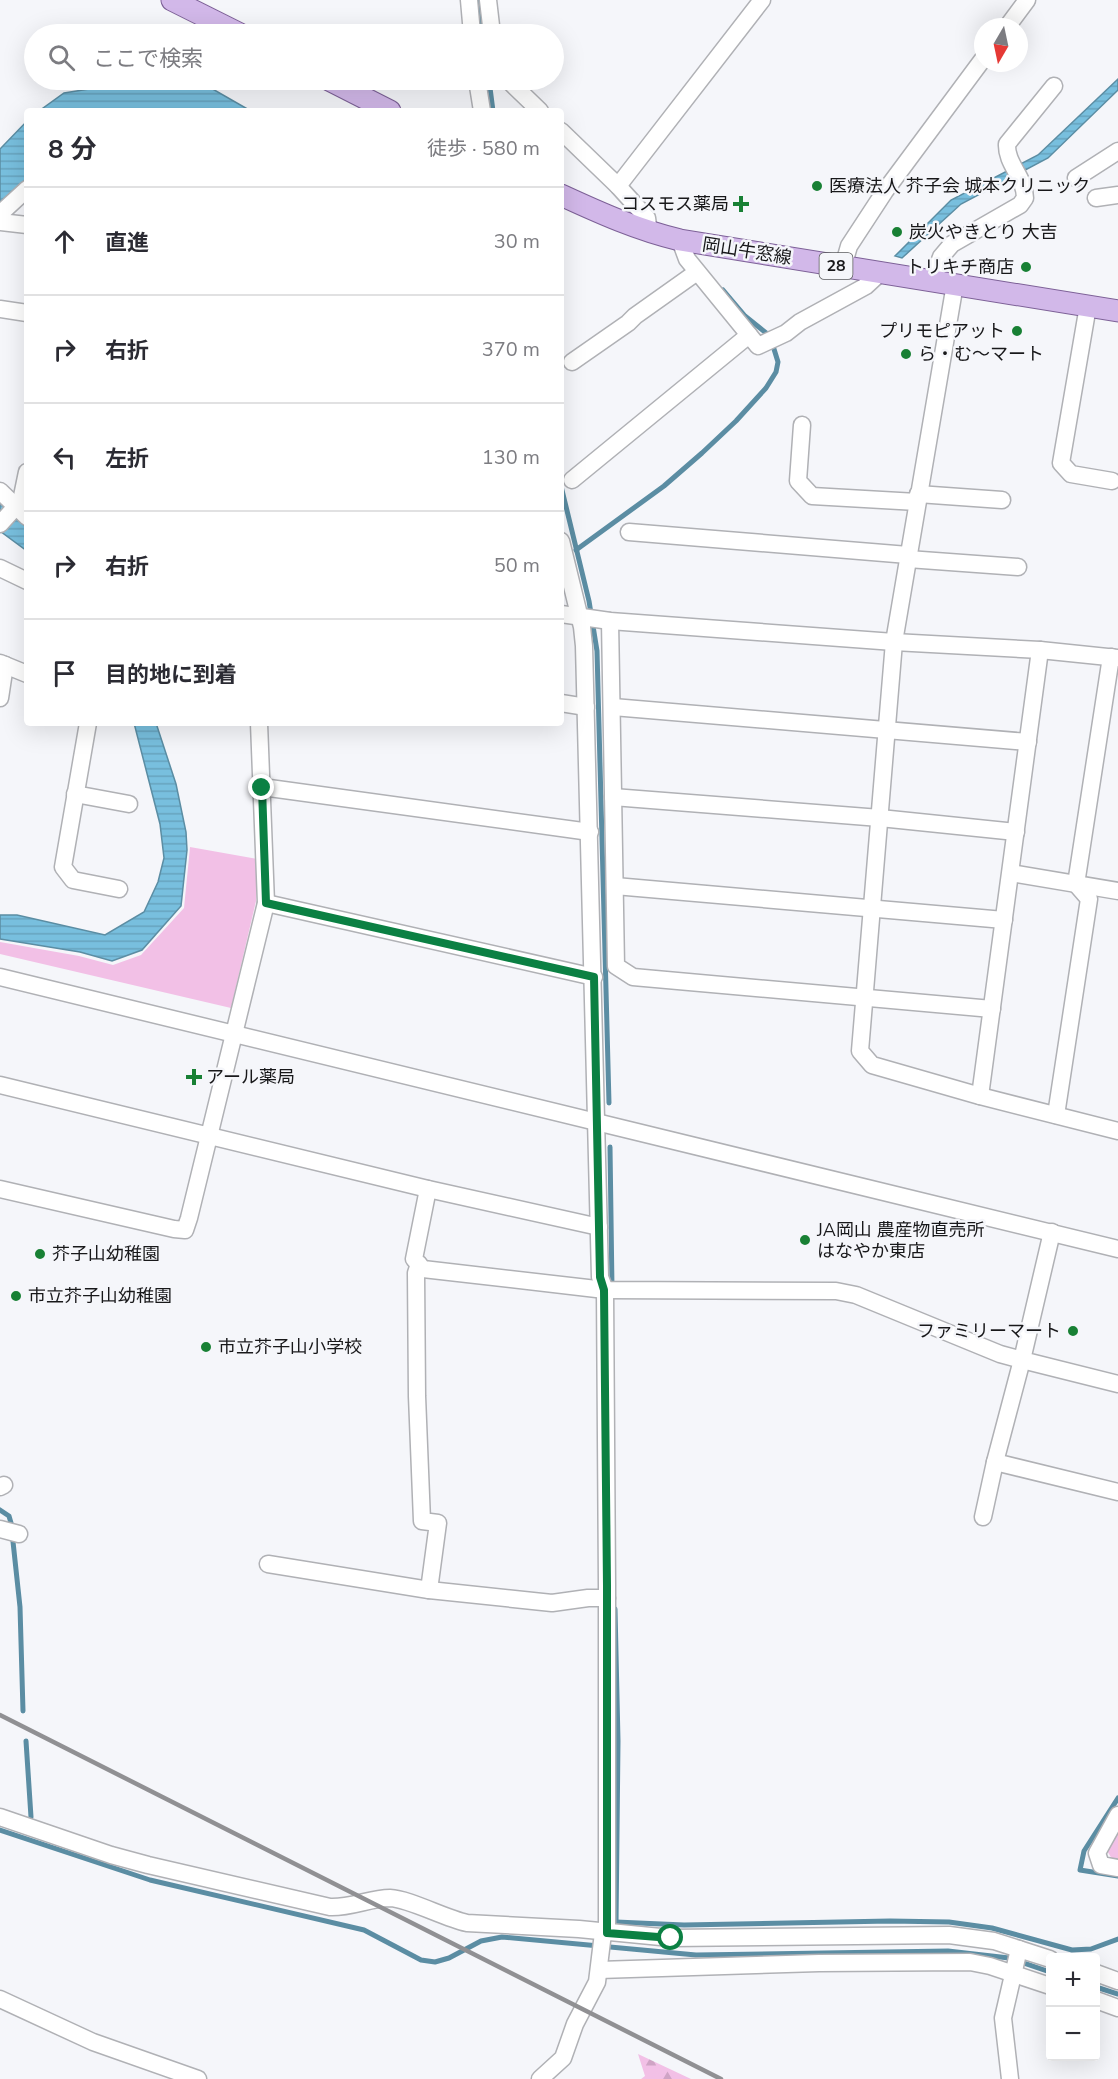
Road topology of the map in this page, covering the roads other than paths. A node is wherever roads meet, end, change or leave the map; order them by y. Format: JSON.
{"nodes":[{"id":1,"x":172,"y":0,"type":"edge"},
{"id":2,"x":469,"y":0,"type":"edge"},
{"id":3,"x":489,"y":0,"type":"edge"},
{"id":4,"x":762,"y":0,"type":"edge"},
{"id":5,"x":1027,"y":0,"type":"edge"},
{"id":6,"x":1014,"y":18,"type":"edge"},
{"id":7,"x":220,"y":24,"type":"edge"},
{"id":8,"x":471,"y":24,"type":"edge"},
{"id":9,"x":491,"y":24,"type":"edge"},
{"id":10,"x":974,"y":71,"type":"edge"},
{"id":11,"x":1054,"y":86,"type":"dead end"},
{"id":12,"x":348,"y":90,"type":"edge"},
{"id":13,"x":479,"y":90,"type":"edge"},
{"id":14,"x":518,"y":90,"type":"edge"},
{"id":15,"x":384,"y":108,"type":"edge"},
{"id":16,"x":482,"y":108,"type":"edge"},
{"id":17,"x":537,"y":108,"type":"edge"},
{"id":18,"x":564,"y":134,"type":"edge"},
{"id":19,"x":1118,"y":151,"type":"edge"},
{"id":20,"x":1076,"y":178,"type":"dead end"},
{"id":21,"x":622,"y":182,"type":"junction"},
{"id":22,"x":24,"y":192,"type":"edge"},
{"id":23,"x":1118,"y":195,"type":"edge"},
{"id":24,"x":564,"y":196,"type":"edge"},
{"id":25,"x":1096,"y":198,"type":"dead end"},
{"id":26,"x":0,"y":214,"type":"edge"},
{"id":27,"x":0,"y":222,"type":"edge"},
{"id":28,"x":24,"y":225,"type":"edge"},
{"id":29,"x":649,"y":233,"type":"junction"},
{"id":30,"x":680,"y":240,"type":"junction"},
{"id":31,"x":843,"y":267,"type":"junction"},
{"id":32,"x":697,"y":272,"type":"junction"},
{"id":33,"x":880,"y":273,"type":"junction"},
{"id":34,"x":932,"y":281,"type":"junction"},
{"id":35,"x":955,"y":284,"type":"junction"},
{"id":36,"x":1088,"y":306,"type":"junction"},
{"id":37,"x":0,"y":309,"type":"edge"},
{"id":38,"x":1118,"y":311,"type":"edge"},
{"id":39,"x":24,"y":313,"type":"edge"},
{"id":40,"x":749,"y":335,"type":"junction"},
{"id":41,"x":572,"y":362,"type":"dead end"},
{"id":42,"x":802,"y":425,"type":"dead end"},
{"id":43,"x":572,"y":480,"type":"dead end"},
{"id":44,"x":1112,"y":481,"type":"dead end"},
{"id":45,"x":24,"y":488,"type":"edge"},
{"id":46,"x":0,"y":491,"type":"edge"},
{"id":47,"x":918,"y":498,"type":"junction"},
{"id":48,"x":1002,"y":500,"type":"dead end"},
{"id":49,"x":18,"y":511,"type":"edge"},
{"id":50,"x":0,"y":524,"type":"edge"},
{"id":51,"x":629,"y":532,"type":"dead end"},
{"id":52,"x":564,"y":547,"type":"edge"},
{"id":53,"x":908,"y":557,"type":"junction"},
{"id":54,"x":1018,"y":567,"type":"dead end"},
{"id":55,"x":0,"y":568,"type":"edge"},
{"id":56,"x":24,"y":580,"type":"edge"},
{"id":57,"x":564,"y":614,"type":"edge"},
{"id":58,"x":594,"y":619,"type":"junction"},
{"id":59,"x":894,"y":642,"type":"junction"},
{"id":60,"x":1040,"y":650,"type":"junction"},
{"id":61,"x":1114,"y":657,"type":"edge"},
{"id":62,"x":3,"y":664,"type":"edge"},
{"id":63,"x":24,"y":673,"type":"edge"},
{"id":64,"x":0,"y":698,"type":"edge"},
{"id":65,"x":564,"y":703,"type":"edge"},
{"id":66,"x":586,"y":706,"type":"junction"},
{"id":67,"x":613,"y":707,"type":"junction"},
{"id":68,"x":87,"y":726,"type":"edge"},
{"id":69,"x":259,"y":726,"type":"edge"},
{"id":70,"x":887,"y":731,"type":"junction"},
{"id":71,"x":1028,"y":742,"type":"junction"},
{"id":72,"x":262,"y":788,"type":"junction"},
{"id":73,"x":75,"y":795,"type":"junction"},
{"id":74,"x":613,"y":796,"type":"junction"},
{"id":75,"x":129,"y":804,"type":"dead end"},
{"id":76,"x":880,"y":818,"type":"junction"},
{"id":77,"x":590,"y":832,"type":"junction"},
{"id":78,"x":1016,"y":832,"type":"junction"},
{"id":79,"x":1011,"y":873,"type":"junction"},
{"id":80,"x":1076,"y":884,"type":"junction"},
{"id":81,"x":615,"y":886,"type":"junction"},
{"id":82,"x":119,"y":889,"type":"dead end"},
{"id":83,"x":1118,"y":891,"type":"edge"},
{"id":84,"x":266,"y":903,"type":"junction"},
{"id":85,"x":872,"y":908,"type":"junction"},
{"id":86,"x":1004,"y":920,"type":"junction"},
{"id":87,"x":594,"y":977,"type":"junction"},
{"id":88,"x":0,"y":978,"type":"edge"},
{"id":89,"x":864,"y":997,"type":"junction"},
{"id":90,"x":992,"y":1009,"type":"junction"},
{"id":91,"x":234,"y":1033,"type":"junction"},
{"id":92,"x":0,"y":1085,"type":"edge"},
{"id":93,"x":980,"y":1096,"type":"junction"},
{"id":94,"x":1056,"y":1115,"type":"junction"},
{"id":95,"x":597,"y":1123,"type":"junction"},
{"id":96,"x":1118,"y":1131,"type":"edge"},
{"id":97,"x":209,"y":1135,"type":"junction"},
{"id":98,"x":0,"y":1189,"type":"edge"},
{"id":99,"x":428,"y":1189,"type":"junction"},
{"id":100,"x":599,"y":1227,"type":"junction"},
{"id":101,"x":1052,"y":1232,"type":"junction"},
{"id":102,"x":1118,"y":1249,"type":"edge"},
{"id":103,"x":419,"y":1264,"type":"junction"},
{"id":104,"x":610,"y":1290,"type":"junction"},
{"id":105,"x":1022,"y":1360,"type":"junction"},
{"id":106,"x":1118,"y":1384,"type":"edge"},
{"id":107,"x":995,"y":1462,"type":"junction"},
{"id":108,"x":1118,"y":1492,"type":"edge"},
{"id":109,"x":983,"y":1516,"type":"dead end"},
{"id":110,"x":268,"y":1564,"type":"dead end"},
{"id":111,"x":429,"y":1590,"type":"junction"},
{"id":112,"x":607,"y":1598,"type":"junction"},
{"id":113,"x":1118,"y":1815,"type":"edge"},
{"id":114,"x":0,"y":1817,"type":"edge"},
{"id":115,"x":1118,"y":1868,"type":"edge"},
{"id":116,"x":603,"y":1939,"type":"junction"},
{"id":117,"x":1018,"y":1953,"type":"junction"},
{"id":118,"x":1046,"y":1958,"type":"edge"},
{"id":119,"x":599,"y":1970,"type":"junction"},
{"id":120,"x":1100,"y":1975,"type":"edge"},
{"id":121,"x":1118,"y":1981,"type":"edge"},
{"id":122,"x":1046,"y":1982,"type":"edge"},
{"id":123,"x":0,"y":1999,"type":"edge"},
{"id":124,"x":1100,"y":2002,"type":"edge"},
{"id":125,"x":1118,"y":2008,"type":"edge"},
{"id":126,"x":198,"y":2079,"type":"edge"},
{"id":127,"x":540,"y":2079,"type":"edge"},
{"id":128,"x":1010,"y":2079,"type":"edge"}],
"edges":[{"from":1,"to":7,"type":"main road"},
{"from":2,"to":8,"type":"street"},
{"from":3,"to":9,"type":"street"},
{"from":4,"to":21,"type":"street"},
{"from":5,"to":6,"type":"street"},
{"from":10,"to":31,"type":"street"},
{"from":11,"to":34,"type":"street"},
{"from":12,"to":15,"type":"main road"},
{"from":13,"to":16,"type":"street"},
{"from":14,"to":17,"type":"street"},
{"from":18,"to":21,"type":"street"},
{"from":19,"to":20,"type":"street"},
{"from":21,"to":29,"type":"street"},
{"from":22,"to":26,"type":"street"},
{"from":23,"to":25,"type":"street"},
{"from":24,"to":29,"type":"main road","name":"岡山牛窓線","number":"28"},
{"from":27,"to":28,"type":"street"},
{"from":29,"to":30,"type":"main road","name":"岡山牛窓線","number":"28"},
{"from":30,"to":31,"type":"main road","name":"岡山牛窓線","number":"28"},
{"from":30,"to":32,"type":"street"},
{"from":31,"to":33,"type":"main road","name":"岡山牛窓線","number":"28"},
{"from":32,"to":40,"type":"street"},
{"from":32,"to":41,"type":"street"},
{"from":33,"to":34,"type":"main road","name":"岡山牛窓線","number":"28"},
{"from":33,"to":40,"type":"street"},
{"from":34,"to":35,"type":"main road","name":"岡山牛窓線","number":"28"},
{"from":35,"to":36,"type":"main road","name":"岡山牛窓線","number":"28"},
{"from":35,"to":47,"type":"street"},
{"from":36,"to":38,"type":"main road","name":"岡山牛窓線","number":"28"},
{"from":36,"to":44,"type":"street"},
{"from":37,"to":39,"type":"street"},
{"from":40,"to":43,"type":"street"},
{"from":42,"to":47,"type":"street"},
{"from":45,"to":49,"type":"street"},
{"from":46,"to":49,"type":"street"},
{"from":47,"to":48,"type":"street"},
{"from":47,"to":53,"type":"street"},
{"from":49,"to":50,"type":"street"},
{"from":51,"to":53,"type":"street"},
{"from":52,"to":58,"type":"street"},
{"from":53,"to":54,"type":"street"},
{"from":53,"to":59,"type":"street"},
{"from":55,"to":56,"type":"street"},
{"from":57,"to":58,"type":"street"},
{"from":58,"to":59,"type":"street"},
{"from":58,"to":66,"type":"street"},
{"from":58,"to":67,"type":"street"},
{"from":59,"to":60,"type":"street"},
{"from":59,"to":70,"type":"street"},
{"from":60,"to":61,"type":"street"},
{"from":60,"to":71,"type":"street"},
{"from":61,"to":80,"type":"street"},
{"from":62,"to":63,"type":"street"},
{"from":62,"to":64,"type":"street"},
{"from":65,"to":66,"type":"street"},
{"from":66,"to":77,"type":"street"},
{"from":67,"to":70,"type":"street"},
{"from":67,"to":74,"type":"street"},
{"from":68,"to":73,"type":"street"},
{"from":69,"to":72,"type":"street"},
{"from":70,"to":71,"type":"street"},
{"from":70,"to":76,"type":"street"},
{"from":71,"to":78,"type":"street"},
{"from":72,"to":77,"type":"street"},
{"from":72,"to":84,"type":"street"},
{"from":73,"to":75,"type":"street"},
{"from":73,"to":82,"type":"street"},
{"from":74,"to":76,"type":"street"},
{"from":74,"to":81,"type":"street"},
{"from":76,"to":78,"type":"street"},
{"from":76,"to":85,"type":"street"},
{"from":77,"to":87,"type":"street"},
{"from":78,"to":79,"type":"street"},
{"from":79,"to":80,"type":"street"},
{"from":79,"to":86,"type":"street"},
{"from":80,"to":83,"type":"street"},
{"from":80,"to":94,"type":"street"},
{"from":81,"to":85,"type":"street"},
{"from":81,"to":89,"type":"street"},
{"from":84,"to":87,"type":"street"},
{"from":84,"to":91,"type":"street"},
{"from":85,"to":86,"type":"street"},
{"from":85,"to":89,"type":"street"},
{"from":86,"to":90,"type":"street"},
{"from":87,"to":95,"type":"street"},
{"from":88,"to":91,"type":"street"},
{"from":89,"to":90,"type":"street"},
{"from":89,"to":93,"type":"street"},
{"from":90,"to":93,"type":"street"},
{"from":91,"to":95,"type":"street"},
{"from":91,"to":97,"type":"street"},
{"from":92,"to":97,"type":"street"},
{"from":93,"to":94,"type":"street"},
{"from":94,"to":96,"type":"street"},
{"from":95,"to":100,"type":"street"},
{"from":95,"to":101,"type":"street"},
{"from":97,"to":98,"type":"street"},
{"from":97,"to":99,"type":"street"},
{"from":99,"to":100,"type":"street"},
{"from":99,"to":103,"type":"street"},
{"from":100,"to":104,"type":"street"},
{"from":101,"to":102,"type":"street"},
{"from":101,"to":105,"type":"street"},
{"from":103,"to":104,"type":"street"},
{"from":103,"to":111,"type":"street"},
{"from":104,"to":105,"type":"street"},
{"from":104,"to":112,"type":"street"},
{"from":105,"to":106,"type":"street"},
{"from":105,"to":107,"type":"street"},
{"from":107,"to":108,"type":"street"},
{"from":107,"to":109,"type":"street"},
{"from":110,"to":111,"type":"street"},
{"from":111,"to":112,"type":"street"},
{"from":112,"to":116,"type":"street"},
{"from":113,"to":115,"type":"street"},
{"from":114,"to":116,"type":"street"},
{"from":116,"to":117,"type":"street"},
{"from":116,"to":119,"type":"street"},
{"from":117,"to":118,"type":"street"},
{"from":117,"to":119,"type":"street"},
{"from":117,"to":122,"type":"street"},
{"from":117,"to":128,"type":"street"},
{"from":119,"to":127,"type":"street"},
{"from":120,"to":121,"type":"street"},
{"from":123,"to":126,"type":"street"},
{"from":124,"to":125,"type":"street"}]}
